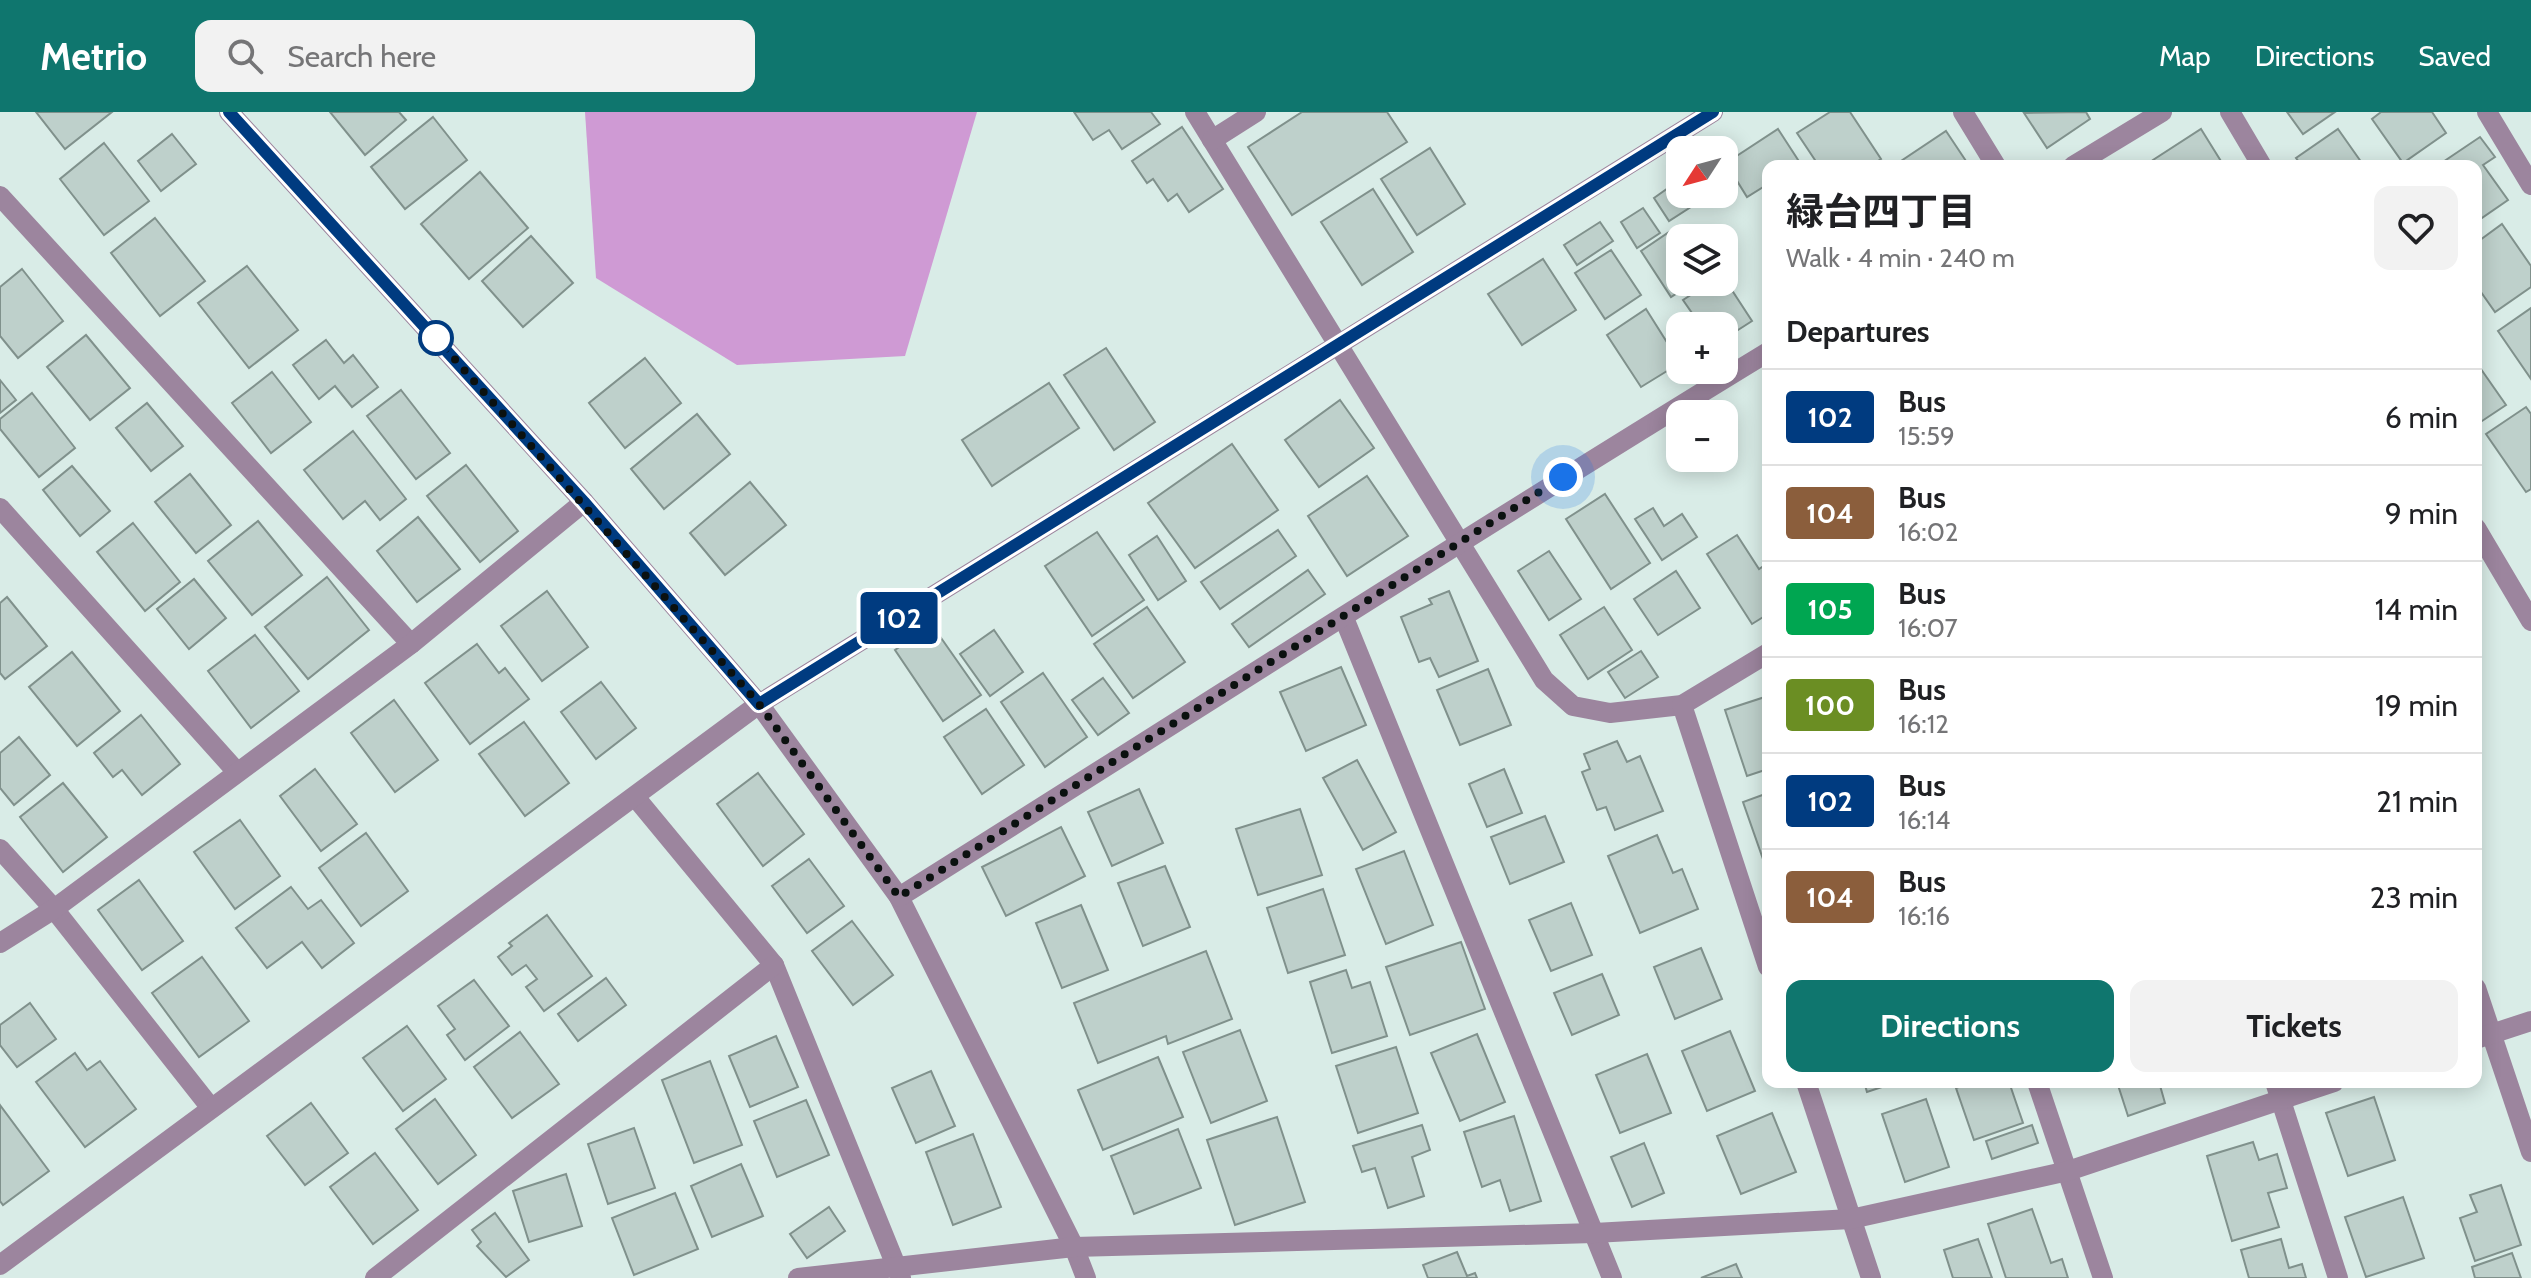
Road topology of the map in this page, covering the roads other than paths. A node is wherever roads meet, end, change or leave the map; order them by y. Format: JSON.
{"nodes":[{"id":1,"x":229,"y":112,"type":"edge"},
{"id":2,"x":1195,"y":112,"type":"edge"},
{"id":3,"x":1256,"y":112,"type":"edge"},
{"id":4,"x":1713,"y":112,"type":"edge"},
{"id":5,"x":1963,"y":112,"type":"edge"},
{"id":6,"x":2162,"y":112,"type":"edge"},
{"id":7,"x":2230,"y":112,"type":"edge"},
{"id":8,"x":2487,"y":112,"type":"edge"},
{"id":9,"x":1212,"y":140,"type":"junction"},
{"id":10,"x":1992,"y":160,"type":"edge"},
{"id":11,"x":2083,"y":160,"type":"edge"},
{"id":12,"x":2258,"y":160,"type":"edge"},
{"id":13,"x":2531,"y":185,"type":"edge"},
{"id":14,"x":0,"y":196,"type":"edge"},
{"id":15,"x":1338,"y":346,"type":"junction"},
{"id":16,"x":1762,"y":356,"type":"edge"},
{"id":17,"x":584,"y":502,"type":"junction"},
{"id":18,"x":0,"y":508,"type":"edge"},
{"id":19,"x":2482,"y":538,"type":"edge"},
{"id":20,"x":1460,"y":539,"type":"junction"},
{"id":21,"x":1344,"y":618,"type":"junction"},
{"id":22,"x":2531,"y":621,"type":"edge"},
{"id":23,"x":411,"y":644,"type":"junction"},
{"id":24,"x":1762,"y":657,"type":"edge"},
{"id":25,"x":759,"y":704,"type":"junction"},
{"id":26,"x":1682,"y":705,"type":"junction"},
{"id":27,"x":237,"y":772,"type":"junction"},
{"id":28,"x":636,"y":798,"type":"junction"},
{"id":29,"x":0,"y":849,"type":"edge"},
{"id":30,"x":899,"y":897,"type":"junction"},
{"id":31,"x":54,"y":909,"type":"junction"},
{"id":32,"x":0,"y":943,"type":"edge"},
{"id":33,"x":1762,"y":949,"type":"edge"},
{"id":34,"x":774,"y":965,"type":"junction"},
{"id":35,"x":2531,"y":1021,"type":"edge"},
{"id":36,"x":2484,"y":1037,"type":"edge"},
{"id":37,"x":1808,"y":1088,"type":"edge"},
{"id":38,"x":2039,"y":1088,"type":"edge"},
{"id":39,"x":2278,"y":1090,"type":"edge"},
{"id":40,"x":211,"y":1108,"type":"junction"},
{"id":41,"x":2531,"y":1152,"type":"edge"},
{"id":42,"x":2068,"y":1171,"type":"junction"},
{"id":43,"x":1851,"y":1219,"type":"junction"},
{"id":44,"x":1594,"y":1233,"type":"junction"},
{"id":45,"x":1074,"y":1247,"type":"junction"},
{"id":46,"x":0,"y":1265,"type":"edge"},
{"id":47,"x":898,"y":1272,"type":"edge"},
{"id":48,"x":375,"y":1278,"type":"edge"},
{"id":49,"x":798,"y":1278,"type":"edge"},
{"id":50,"x":1086,"y":1278,"type":"edge"},
{"id":51,"x":1612,"y":1278,"type":"edge"},
{"id":52,"x":1871,"y":1278,"type":"edge"},
{"id":53,"x":2103,"y":1278,"type":"edge"},
{"id":54,"x":2338,"y":1278,"type":"edge"}],
"edges":[{"from":1,"to":17,"type":"street"},
{"from":2,"to":9,"type":"street"},
{"from":3,"to":9,"type":"street"},
{"from":4,"to":15,"type":"street"},
{"from":5,"to":10,"type":"street"},
{"from":6,"to":11,"type":"street"},
{"from":7,"to":12,"type":"street"},
{"from":8,"to":13,"type":"street"},
{"from":9,"to":15,"type":"street"},
{"from":14,"to":23,"type":"street"},
{"from":15,"to":20,"type":"street"},
{"from":15,"to":25,"type":"street"},
{"from":16,"to":20,"type":"street"},
{"from":17,"to":23,"type":"street"},
{"from":17,"to":25,"type":"street"},
{"from":18,"to":27,"type":"street"},
{"from":19,"to":22,"type":"street"},
{"from":20,"to":21,"type":"street"},
{"from":20,"to":26,"type":"street"},
{"from":21,"to":30,"type":"street"},
{"from":21,"to":44,"type":"street"},
{"from":23,"to":27,"type":"street"},
{"from":24,"to":26,"type":"street"},
{"from":25,"to":28,"type":"street"},
{"from":25,"to":30,"type":"street"},
{"from":26,"to":33,"type":"street"},
{"from":27,"to":31,"type":"street"},
{"from":28,"to":34,"type":"street"},
{"from":28,"to":40,"type":"street"},
{"from":29,"to":31,"type":"street"},
{"from":30,"to":45,"type":"street"},
{"from":31,"to":32,"type":"street"},
{"from":31,"to":40,"type":"street"},
{"from":34,"to":47,"type":"street"},
{"from":34,"to":48,"type":"street"},
{"from":35,"to":36,"type":"street"},
{"from":36,"to":41,"type":"street"},
{"from":37,"to":43,"type":"street"},
{"from":38,"to":42,"type":"street"},
{"from":39,"to":42,"type":"street"},
{"from":39,"to":54,"type":"street"},
{"from":40,"to":46,"type":"street"},
{"from":42,"to":43,"type":"street"},
{"from":42,"to":53,"type":"street"},
{"from":43,"to":44,"type":"street"},
{"from":43,"to":52,"type":"street"},
{"from":44,"to":45,"type":"street"},
{"from":44,"to":51,"type":"street"},
{"from":45,"to":47,"type":"street"},
{"from":45,"to":50,"type":"street"},
{"from":47,"to":49,"type":"street"}]}
